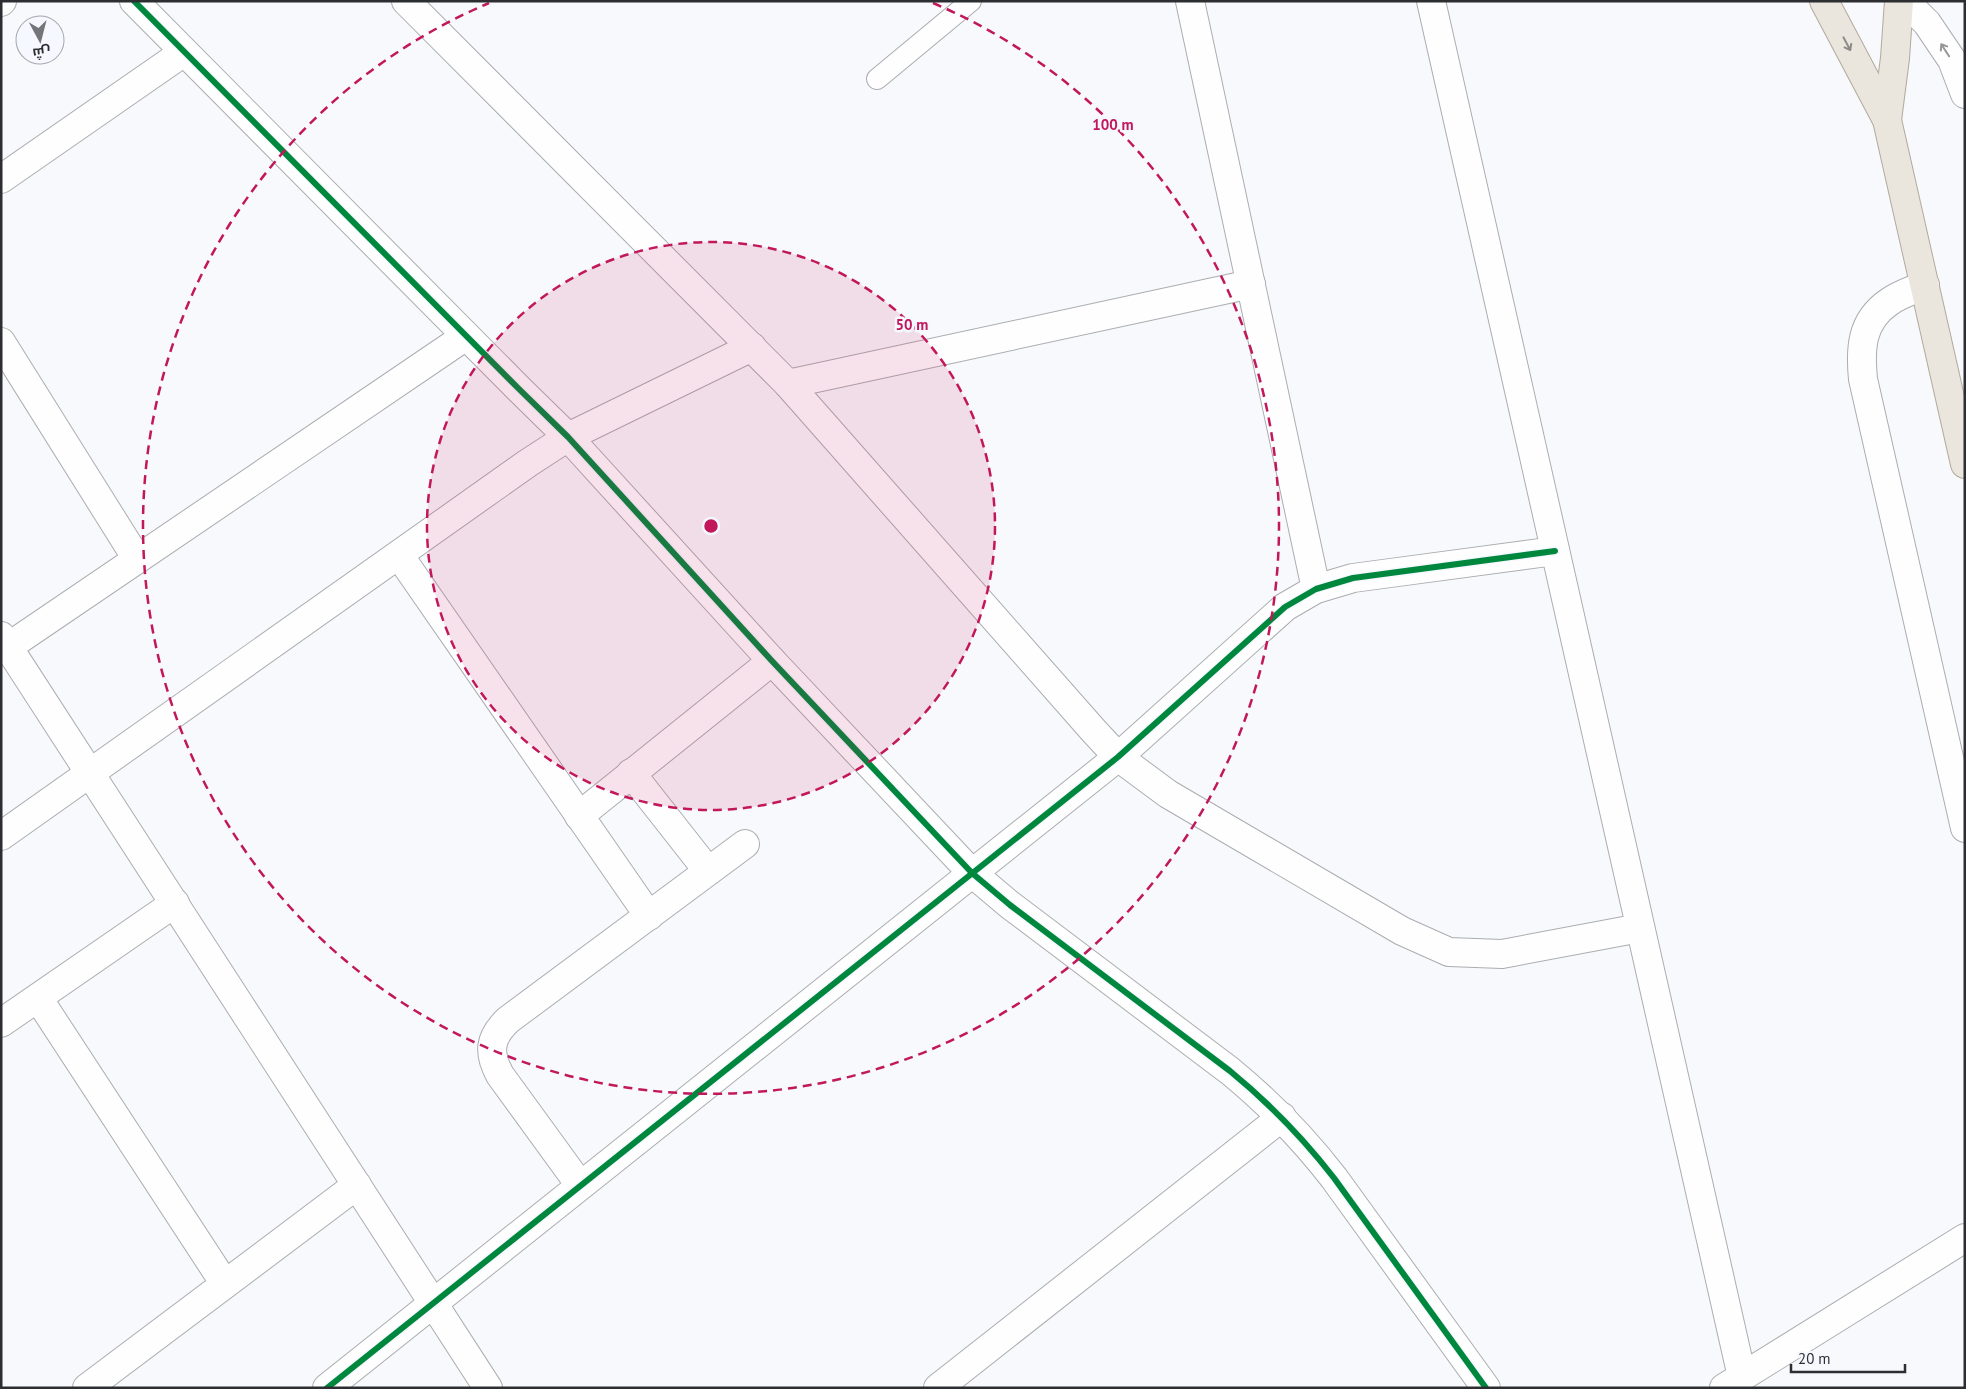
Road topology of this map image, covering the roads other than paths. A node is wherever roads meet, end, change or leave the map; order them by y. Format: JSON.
{"nodes":[{"id":1,"x":134,"y":1,"type":"edge"},
{"id":2,"x":406,"y":1,"type":"edge"},
{"id":3,"x":971,"y":1,"type":"edge"},
{"id":4,"x":1190,"y":1,"type":"edge"},
{"id":5,"x":1431,"y":1,"type":"edge"},
{"id":6,"x":1824,"y":1,"type":"edge"},
{"id":7,"x":1899,"y":1,"type":"edge"},
{"id":8,"x":1905,"y":1,"type":"edge"},
{"id":9,"x":184,"y":52,"type":"junction"},
{"id":10,"x":878,"y":79,"type":"dead end"},
{"id":11,"x":1965,"y":94,"type":"edge"},
{"id":12,"x":1887,"y":120,"type":"junction"},
{"id":13,"x":1,"y":179,"type":"edge"},
{"id":14,"x":1251,"y":284,"type":"junction"},
{"id":15,"x":1925,"y":285,"type":"junction"},
{"id":16,"x":466,"y":336,"type":"junction"},
{"id":17,"x":1,"y":342,"type":"edge"},
{"id":18,"x":752,"y":347,"type":"junction"},
{"id":19,"x":788,"y":384,"type":"junction"},
{"id":20,"x":568,"y":437,"type":"junction"},
{"id":21,"x":1965,"y":464,"type":"edge"},
{"id":22,"x":1555,"y":551,"type":"junction"},
{"id":23,"x":399,"y":555,"type":"junction"},
{"id":24,"x":137,"y":559,"type":"junction"},
{"id":25,"x":1316,"y":589,"type":"junction"},
{"id":26,"x":4,"y":642,"type":"edge"},
{"id":27,"x":772,"y":661,"type":"junction"},
{"id":28,"x":1118,"y":757,"type":"junction"},
{"id":29,"x":90,"y":773,"type":"junction"},
{"id":30,"x":631,"y":773,"type":"junction"},
{"id":31,"x":579,"y":816,"type":"junction"},
{"id":32,"x":1965,"y":828,"type":"edge"},
{"id":33,"x":1,"y":836,"type":"edge"},
{"id":34,"x":745,"y":844,"type":"dead end"},
{"id":35,"x":708,"y":871,"type":"junction"},
{"id":36,"x":972,"y":873,"type":"junction"},
{"id":37,"x":174,"y":903,"type":"junction"},
{"id":38,"x":649,"y":916,"type":"junction"},
{"id":39,"x":1640,"y":928,"type":"junction"},
{"id":40,"x":38,"y":998,"type":"junction"},
{"id":41,"x":1,"y":1023,"type":"edge"},
{"id":42,"x":1282,"y":1117,"type":"junction"},
{"id":43,"x":357,"y":1185,"type":"junction"},
{"id":44,"x":580,"y":1185,"type":"junction"},
{"id":45,"x":1965,"y":1238,"type":"edge"},
{"id":46,"x":226,"y":1284,"type":"junction"},
{"id":47,"x":433,"y":1303,"type":"junction"},
{"id":48,"x":1733,"y":1382,"type":"edge"},
{"id":49,"x":87,"y":1388,"type":"edge"},
{"id":50,"x":327,"y":1388,"type":"edge"},
{"id":51,"x":488,"y":1388,"type":"edge"},
{"id":52,"x":938,"y":1388,"type":"edge"},
{"id":53,"x":1486,"y":1388,"type":"edge"}],
"edges":[{"from":1,"to":9,"type":"street"},
{"from":2,"to":18,"type":"street"},
{"from":3,"to":10,"type":"lane"},
{"from":4,"to":14,"type":"street"},
{"from":5,"to":22,"type":"street"},
{"from":6,"to":12,"type":"main road","one_way":true},
{"from":7,"to":12,"type":"main road"},
{"from":11,"to":8,"type":"street","one_way":true},
{"from":9,"to":13,"type":"street"},
{"from":9,"to":16,"type":"street"},
{"from":12,"to":15,"type":"main road"},
{"from":14,"to":19,"type":"street"},
{"from":14,"to":25,"type":"street"},
{"from":15,"to":21,"type":"main road"},
{"from":15,"to":32,"type":"street"},
{"from":16,"to":20,"type":"street"},
{"from":16,"to":24,"type":"street"},
{"from":17,"to":24,"type":"street"},
{"from":18,"to":19,"type":"street"},
{"from":18,"to":20,"type":"street"},
{"from":19,"to":28,"type":"street"},
{"from":20,"to":23,"type":"street"},
{"from":20,"to":27,"type":"street"},
{"from":22,"to":25,"type":"street"},
{"from":22,"to":39,"type":"street"},
{"from":23,"to":29,"type":"street"},
{"from":23,"to":31,"type":"street"},
{"from":24,"to":26,"type":"street"},
{"from":25,"to":28,"type":"street"},
{"from":26,"to":29,"type":"street"},
{"from":27,"to":30,"type":"street"},
{"from":27,"to":36,"type":"street"},
{"from":28,"to":36,"type":"street"},
{"from":28,"to":39,"type":"street"},
{"from":29,"to":33,"type":"street"},
{"from":29,"to":37,"type":"street"},
{"from":30,"to":31,"type":"street"},
{"from":30,"to":35,"type":"street"},
{"from":31,"to":38,"type":"street"},
{"from":34,"to":35,"type":"street"},
{"from":35,"to":38,"type":"street"},
{"from":36,"to":42,"type":"street"},
{"from":36,"to":44,"type":"street"},
{"from":37,"to":40,"type":"street"},
{"from":37,"to":43,"type":"street"},
{"from":38,"to":44,"type":"street"},
{"from":39,"to":48,"type":"street"},
{"from":40,"to":41,"type":"street"},
{"from":40,"to":46,"type":"street"},
{"from":42,"to":52,"type":"street"},
{"from":42,"to":53,"type":"street"},
{"from":43,"to":46,"type":"street"},
{"from":43,"to":47,"type":"street"},
{"from":44,"to":47,"type":"street"},
{"from":45,"to":48,"type":"street"},
{"from":46,"to":49,"type":"street"},
{"from":47,"to":50,"type":"street"},
{"from":47,"to":51,"type":"street"}]}
